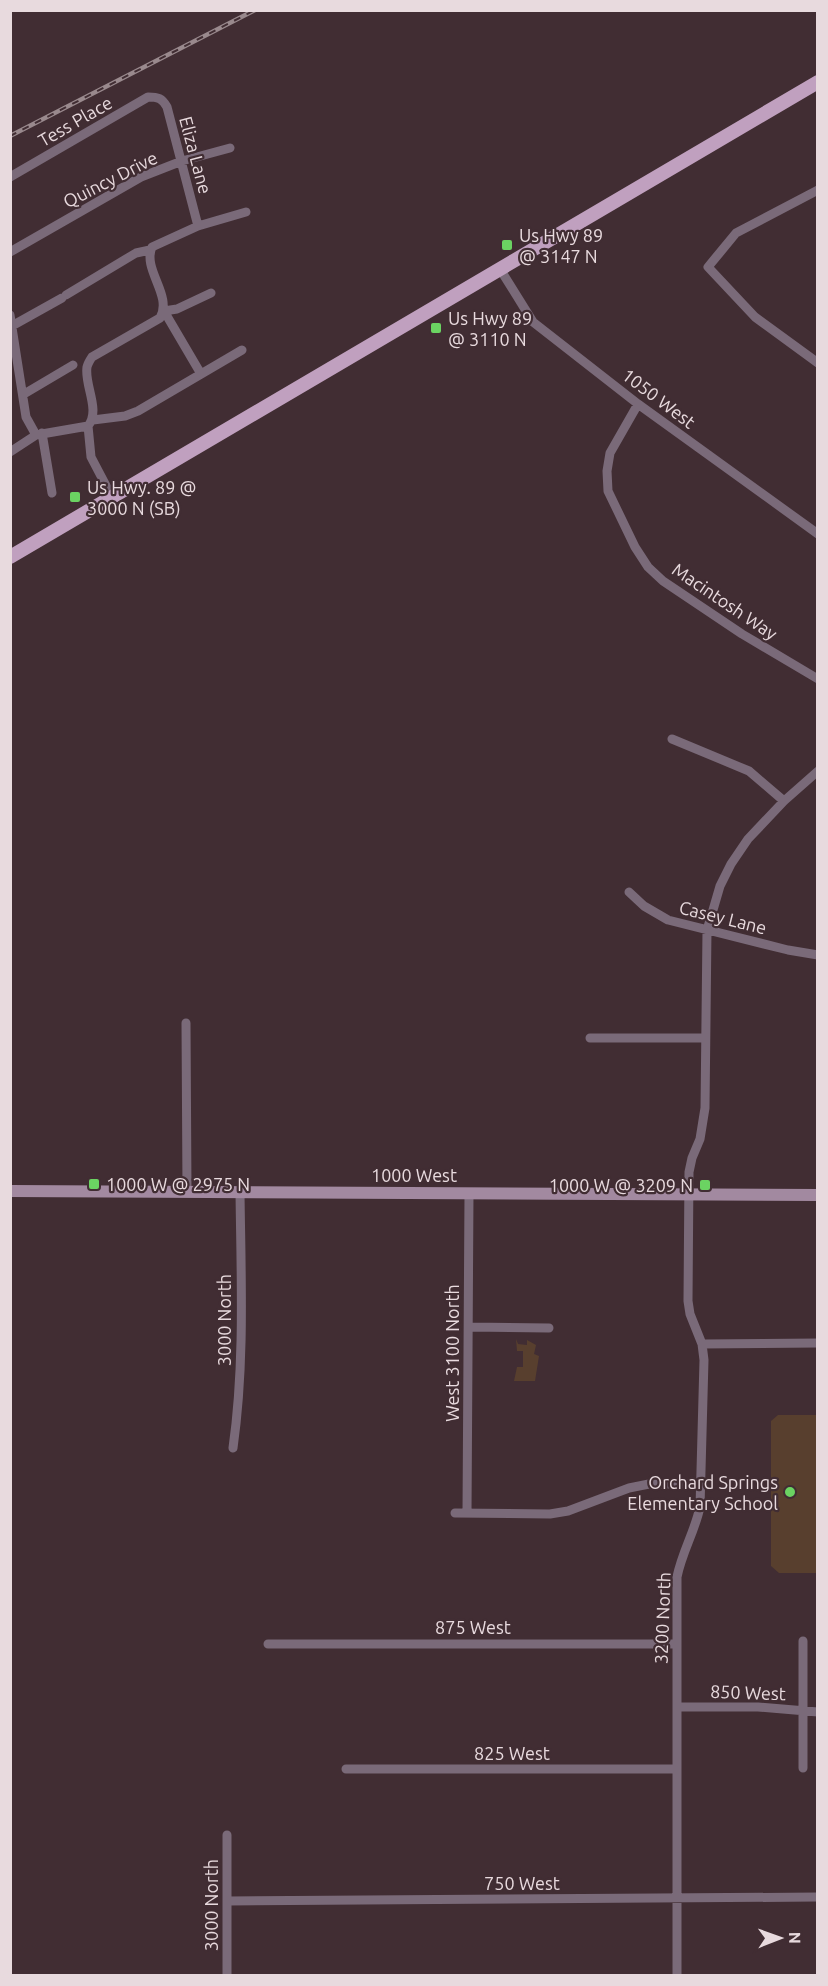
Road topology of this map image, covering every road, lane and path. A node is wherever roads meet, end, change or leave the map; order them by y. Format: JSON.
{"nodes":[{"id":1,"x":818,"y":82,"type":"edge"},
{"id":2,"x":156,"y":97,"type":"joint"},
{"id":3,"x":230,"y":148,"type":"dead end"},
{"id":4,"x":182,"y":161,"type":"junction"},
{"id":5,"x":10,"y":177,"type":"edge"},
{"id":6,"x":818,"y":190,"type":"edge"},
{"id":7,"x":246,"y":213,"type":"dead end"},
{"id":8,"x":198,"y":225,"type":"junction"},
{"id":9,"x":150,"y":250,"type":"junction"},
{"id":10,"x":10,"y":252,"type":"edge"},
{"id":11,"x":500,"y":269,"type":"junction"},
{"id":12,"x":211,"y":292,"type":"dead end"},
{"id":13,"x":164,"y":311,"type":"junction"},
{"id":14,"x":10,"y":315,"type":"edge"},
{"id":15,"x":11,"y":326,"type":"edge"},
{"id":16,"x":242,"y":350,"type":"dead end"},
{"id":17,"x":818,"y":363,"type":"edge"},
{"id":18,"x":73,"y":365,"type":"dead end"},
{"id":19,"x":201,"y":374,"type":"junction"},
{"id":20,"x":21,"y":379,"type":"junction"},
{"id":21,"x":10,"y":385,"type":"edge"},
{"id":22,"x":24,"y":394,"type":"junction"},
{"id":23,"x":638,"y":404,"type":"junction"},
{"id":24,"x":91,"y":423,"type":"junction"},
{"id":25,"x":39,"y":434,"type":"junction"},
{"id":26,"x":10,"y":452,"type":"edge"},
{"id":27,"x":52,"y":493,"type":"dead end"},
{"id":28,"x":112,"y":497,"type":"junction"},
{"id":29,"x":818,"y":534,"type":"edge"},
{"id":30,"x":10,"y":557,"type":"edge"},
{"id":31,"x":818,"y":679,"type":"edge"},
{"id":32,"x":672,"y":740,"type":"dead end"},
{"id":33,"x":818,"y":771,"type":"edge"},
{"id":34,"x":784,"y":801,"type":"junction"},
{"id":35,"x":629,"y":892,"type":"dead end"},
{"id":36,"x":707,"y":930,"type":"junction"},
{"id":37,"x":818,"y":955,"type":"edge"},
{"id":38,"x":186,"y":1023,"type":"dead end"},
{"id":39,"x":590,"y":1038,"type":"dead end"},
{"id":40,"x":705,"y":1038,"type":"junction"},
{"id":41,"x":10,"y":1191,"type":"edge"},
{"id":42,"x":187,"y":1191,"type":"junction"},
{"id":43,"x":240,"y":1192,"type":"junction"},
{"id":44,"x":469,"y":1194,"type":"junction"},
{"id":45,"x":688,"y":1195,"type":"junction"},
{"id":46,"x":818,"y":1196,"type":"edge"},
{"id":47,"x":469,"y":1327,"type":"junction"},
{"id":48,"x":549,"y":1328,"type":"dead end"},
{"id":49,"x":818,"y":1343,"type":"edge"},
{"id":50,"x":702,"y":1344,"type":"junction"},
{"id":51,"x":233,"y":1448,"type":"dead end"},
{"id":52,"x":700,"y":1484,"type":"junction"},
{"id":53,"x":455,"y":1513,"type":"dead end"},
{"id":54,"x":467,"y":1513,"type":"junction"},
{"id":55,"x":803,"y":1641,"type":"dead end"},
{"id":56,"x":268,"y":1644,"type":"dead end"},
{"id":57,"x":677,"y":1644,"type":"junction"},
{"id":58,"x":677,"y":1707,"type":"junction"},
{"id":59,"x":803,"y":1710,"type":"junction"},
{"id":60,"x":818,"y":1712,"type":"edge"},
{"id":61,"x":803,"y":1768,"type":"dead end"},
{"id":62,"x":346,"y":1769,"type":"dead end"},
{"id":63,"x":677,"y":1769,"type":"junction"},
{"id":64,"x":227,"y":1835,"type":"dead end"},
{"id":65,"x":818,"y":1897,"type":"edge"},
{"id":66,"x":678,"y":1898,"type":"junction"},
{"id":67,"x":228,"y":1901,"type":"junction"},
{"id":68,"x":227,"y":1976,"type":"edge"},
{"id":69,"x":677,"y":1976,"type":"edge"}],
"edges":[{"from":1,"to":11,"type":"main road"},
{"from":2,"to":4,"type":"street","name":"Eliza Lane"},
{"from":2,"to":5,"type":"street","name":"Tess Place"},
{"from":3,"to":4,"type":"street","name":"Quincy Drive"},
{"from":4,"to":8,"type":"street","name":"Eliza Lane"},
{"from":4,"to":10,"type":"street","name":"Quincy Drive"},
{"from":6,"to":17,"type":"street"},
{"from":7,"to":8,"type":"street"},
{"from":8,"to":9,"type":"street"},
{"from":9,"to":13,"type":"street"},
{"from":9,"to":15,"type":"street"},
{"from":11,"to":23,"type":"street","name":"1050 West"},
{"from":11,"to":28,"type":"main road"},
{"from":12,"to":13,"type":"street"},
{"from":13,"to":19,"type":"street"},
{"from":13,"to":24,"type":"street"},
{"from":14,"to":15,"type":"street"},
{"from":15,"to":20,"type":"street"},
{"from":16,"to":19,"type":"street"},
{"from":18,"to":22,"type":"street"},
{"from":19,"to":24,"type":"street"},
{"from":20,"to":21,"type":"street"},
{"from":20,"to":22,"type":"street"},
{"from":22,"to":25,"type":"street"},
{"from":23,"to":29,"type":"street","name":"1050 West"},
{"from":23,"to":31,"type":"street","name":"Macintosh Way"},
{"from":24,"to":25,"type":"street"},
{"from":24,"to":28,"type":"street"},
{"from":25,"to":26,"type":"street"},
{"from":25,"to":27,"type":"street"},
{"from":28,"to":30,"type":"main road"},
{"from":32,"to":34,"type":"street"},
{"from":33,"to":34,"type":"street","name":"3200 North"},
{"from":34,"to":36,"type":"street","name":"3200 North"},
{"from":35,"to":36,"type":"street","name":"Casey Lane"},
{"from":36,"to":37,"type":"street","name":"Casey Lane"},
{"from":36,"to":40,"type":"street","name":"3200 North"},
{"from":38,"to":42,"type":"street"},
{"from":39,"to":40,"type":"street"},
{"from":40,"to":45,"type":"street","name":"3200 North"},
{"from":41,"to":42,"type":"street","name":"1000 West"},
{"from":42,"to":43,"type":"street","name":"1000 West"},
{"from":43,"to":44,"type":"street","name":"1000 West"},
{"from":43,"to":51,"type":"street","name":"3000 North"},
{"from":44,"to":45,"type":"street","name":"1000 West"},
{"from":44,"to":47,"type":"street","name":"West 3100 North"},
{"from":45,"to":46,"type":"street","name":"1000 West"},
{"from":45,"to":50,"type":"street","name":"3200 North"},
{"from":47,"to":48,"type":"street"},
{"from":47,"to":54,"type":"street","name":"West 3100 North"},
{"from":49,"to":50,"type":"street"},
{"from":50,"to":52,"type":"street","name":"3200 North"},
{"from":52,"to":54,"type":"street"},
{"from":52,"to":57,"type":"street","name":"3200 North"},
{"from":53,"to":54,"type":"street"},
{"from":55,"to":59,"type":"street"},
{"from":56,"to":57,"type":"street","name":"875 West"},
{"from":57,"to":58,"type":"street","name":"3200 North"},
{"from":58,"to":59,"type":"street","name":"850 West"},
{"from":58,"to":63,"type":"street","name":"3200 North"},
{"from":59,"to":60,"type":"street","name":"850 West"},
{"from":59,"to":61,"type":"street"},
{"from":62,"to":63,"type":"street","name":"825 West"},
{"from":63,"to":66,"type":"street","name":"3200 North"},
{"from":64,"to":67,"type":"street","name":"3000 North"},
{"from":65,"to":66,"type":"street","name":"750 West"},
{"from":66,"to":67,"type":"street","name":"750 West"},
{"from":66,"to":69,"type":"street","name":"3200 North"},
{"from":67,"to":68,"type":"street","name":"3000 North"}]}
